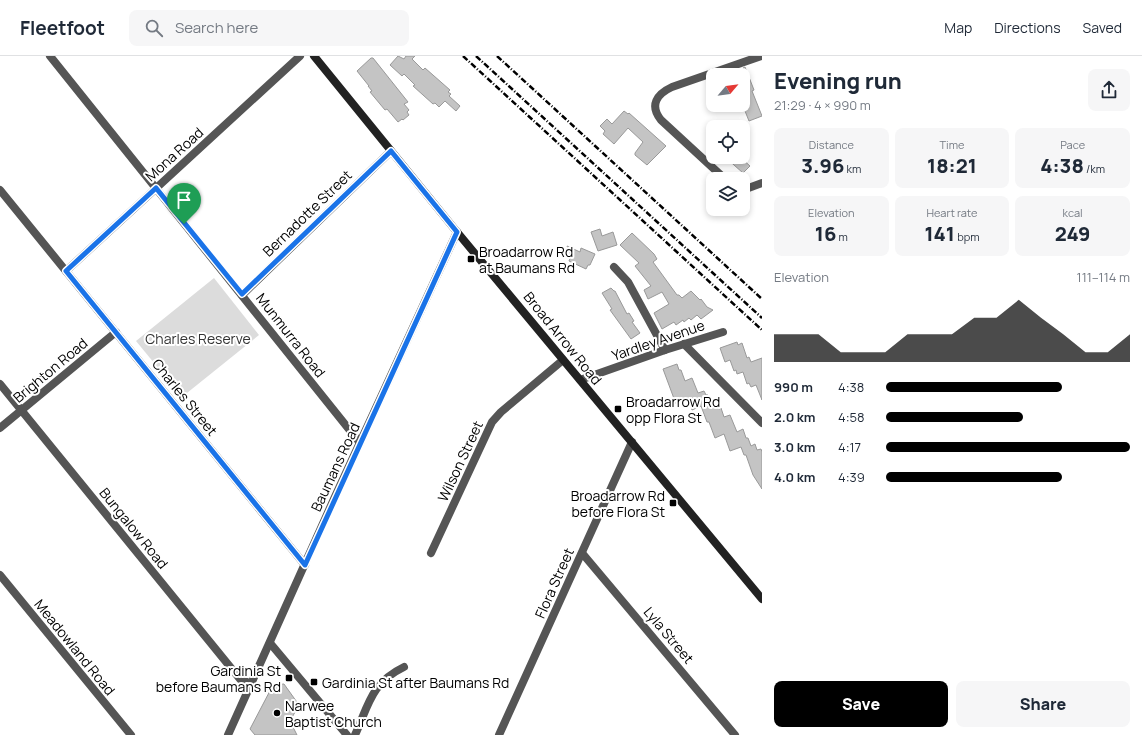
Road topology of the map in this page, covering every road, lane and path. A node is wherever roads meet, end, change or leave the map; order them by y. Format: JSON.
{"nodes":[{"id":1,"x":50,"y":56,"type":"edge"},
{"id":2,"x":300,"y":56,"type":"edge"},
{"id":3,"x":314,"y":56,"type":"edge"},
{"id":4,"x":760,"y":56,"type":"edge"},
{"id":5,"x":762,"y":66,"type":"edge"},
{"id":6,"x":391,"y":151,"type":"junction"},
{"id":7,"x":717,"y":172,"type":"edge"},
{"id":8,"x":762,"y":183,"type":"edge"},
{"id":9,"x":750,"y":187,"type":"edge"},
{"id":10,"x":156,"y":188,"type":"junction"},
{"id":11,"x":0,"y":190,"type":"edge"},
{"id":12,"x":457,"y":232,"type":"junction"},
{"id":13,"x":614,"y":267,"type":"dead end"},
{"id":14,"x":66,"y":271,"type":"junction"},
{"id":15,"x":242,"y":294,"type":"junction"},
{"id":16,"x":116,"y":332,"type":"junction"},
{"id":17,"x":722,"y":332,"type":"dead end"},
{"id":18,"x":684,"y":344,"type":"junction"},
{"id":19,"x":665,"y":350,"type":"junction"},
{"id":20,"x":563,"y":360,"type":"junction"},
{"id":21,"x":580,"y":380,"type":"junction"},
{"id":22,"x":0,"y":384,"type":"edge"},
{"id":23,"x":22,"y":411,"type":"junction"},
{"id":24,"x":762,"y":423,"type":"edge"},
{"id":25,"x":0,"y":428,"type":"edge"},
{"id":26,"x":632,"y":442,"type":"junction"},
{"id":27,"x":360,"y":443,"type":"junction"},
{"id":28,"x":431,"y":553,"type":"dead end"},
{"id":29,"x":582,"y":553,"type":"junction"},
{"id":30,"x":305,"y":565,"type":"junction"},
{"id":31,"x":0,"y":575,"type":"edge"},
{"id":32,"x":762,"y":599,"type":"edge"},
{"id":33,"x":270,"y":643,"type":"junction"},
{"id":34,"x":404,"y":667,"type":"dead end"},
{"id":35,"x":251,"y":684,"type":"junction"},
{"id":36,"x":131,"y":735,"type":"edge"},
{"id":37,"x":228,"y":735,"type":"edge"},
{"id":38,"x":347,"y":735,"type":"edge"},
{"id":39,"x":354,"y":735,"type":"edge"},
{"id":40,"x":499,"y":735,"type":"edge"},
{"id":41,"x":735,"y":735,"type":"edge"}],
"edges":[{"from":1,"to":10,"type":"street","name":"Munmurra Road"},
{"from":2,"to":10,"type":"street","name":"Mona Road"},
{"from":3,"to":6,"type":"street","name":"Broad Arrow Road"},
{"from":4,"to":5,"type":"street"},
{"from":4,"to":7,"type":"street"},
{"from":6,"to":12,"type":"street","name":"Broad Arrow Road"},
{"from":6,"to":15,"type":"street","name":"Bernadotte Street"},
{"from":8,"to":9,"type":"street"},
{"from":10,"to":14,"type":"street","name":"Mona Road"},
{"from":10,"to":15,"type":"street","name":"Munmurra Road"},
{"from":11,"to":14,"type":"street","name":"Charles Street"},
{"from":12,"to":20,"type":"street","name":"Broad Arrow Road"},
{"from":12,"to":27,"type":"street","name":"Baumans Road"},
{"from":13,"to":19,"type":"street"},
{"from":14,"to":16,"type":"street","name":"Charles Street"},
{"from":15,"to":27,"type":"street","name":"Munmurra Road"},
{"from":16,"to":23,"type":"street","name":"Brighton Road"},
{"from":16,"to":30,"type":"street","name":"Charles Street"},
{"from":17,"to":18,"type":"street","name":"Yardley Avenue"},
{"from":18,"to":19,"type":"street","name":"Yardley Avenue"},
{"from":18,"to":24,"type":"street"},
{"from":19,"to":21,"type":"street","name":"Yardley Avenue"},
{"from":20,"to":21,"type":"street","name":"Broad Arrow Road"},
{"from":20,"to":28,"type":"street","name":"Wilson Street"},
{"from":21,"to":26,"type":"street","name":"Broad Arrow Road"},
{"from":22,"to":23,"type":"street","name":"Bungalow Road"},
{"from":23,"to":25,"type":"street","name":"Brighton Road"},
{"from":23,"to":35,"type":"street","name":"Bungalow Road"},
{"from":26,"to":29,"type":"street","name":"Flora Street"},
{"from":26,"to":32,"type":"street","name":"Broad Arrow Road"},
{"from":27,"to":30,"type":"street","name":"Baumans Road"},
{"from":29,"to":40,"type":"street","name":"Flora Street"},
{"from":29,"to":41,"type":"street","name":"Lyla Street"},
{"from":30,"to":33,"type":"street","name":"Baumans Road"},
{"from":31,"to":36,"type":"street","name":"Meadowland Road"},
{"from":33,"to":35,"type":"street","name":"Baumans Road"},
{"from":33,"to":38,"type":"street"},
{"from":34,"to":39,"type":"street"},
{"from":35,"to":37,"type":"street","name":"Baumans Road"}]}
